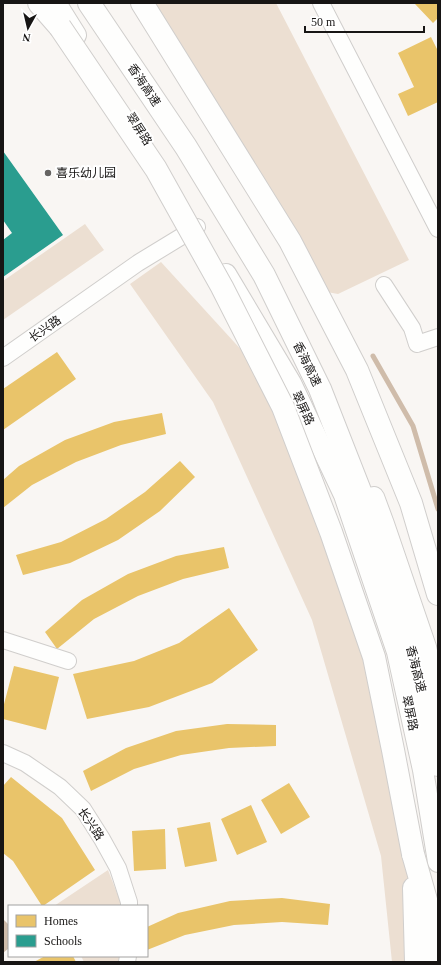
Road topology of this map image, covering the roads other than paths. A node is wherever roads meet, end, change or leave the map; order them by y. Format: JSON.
{"nodes":[{"id":1,"x":39,"y":3,"type":"edge"},
{"id":2,"x":45,"y":3,"type":"edge"},
{"id":3,"x":56,"y":3,"type":"edge"},
{"id":4,"x":89,"y":3,"type":"edge"},
{"id":5,"x":98,"y":3,"type":"edge"},
{"id":6,"x":142,"y":3,"type":"edge"},
{"id":7,"x":321,"y":3,"type":"edge"},
{"id":8,"x":60,"y":27,"type":"junction"},
{"id":9,"x":197,"y":227,"type":"junction"},
{"id":10,"x":438,"y":229,"type":"edge"},
{"id":11,"x":384,"y":285,"type":"dead end"},
{"id":12,"x":438,"y":336,"type":"edge"},
{"id":13,"x":3,"y":358,"type":"edge"},
{"id":14,"x":438,"y":594,"type":"edge"},
{"id":15,"x":3,"y":640,"type":"edge"},
{"id":16,"x":68,"y":662,"type":"dead end"},
{"id":17,"x":438,"y":701,"type":"edge"},
{"id":18,"x":3,"y":753,"type":"edge"},
{"id":19,"x":438,"y":765,"type":"edge"},
{"id":20,"x":414,"y":854,"type":"junction"},
{"id":21,"x":438,"y":862,"type":"edge"},
{"id":22,"x":129,"y":905,"type":"edge"},
{"id":23,"x":416,"y":962,"type":"edge"},
{"id":24,"x":435,"y":962,"type":"edge"}],
"edges":[{"from":1,"to":8,"type":"highway"},
{"from":2,"to":8,"type":"highway"},
{"from":3,"to":9,"type":"main road","name":"翠屏路"},
{"from":4,"to":19,"type":"highway","name":"香海高速"},
{"from":5,"to":17,"type":"main road"},
{"from":6,"to":14,"type":"highway"},
{"from":7,"to":10,"type":"street"},
{"from":8,"to":20,"type":"highway","bridge":true},
{"from":9,"to":13,"type":"street","name":"长兴路"},
{"from":9,"to":21,"type":"main road","name":"翠屏路"},
{"from":11,"to":12,"type":"street"},
{"from":15,"to":16,"type":"street"},
{"from":18,"to":22,"type":"street","name":"长兴路"},
{"from":20,"to":23,"type":"highway"},
{"from":20,"to":24,"type":"highway"}]}
